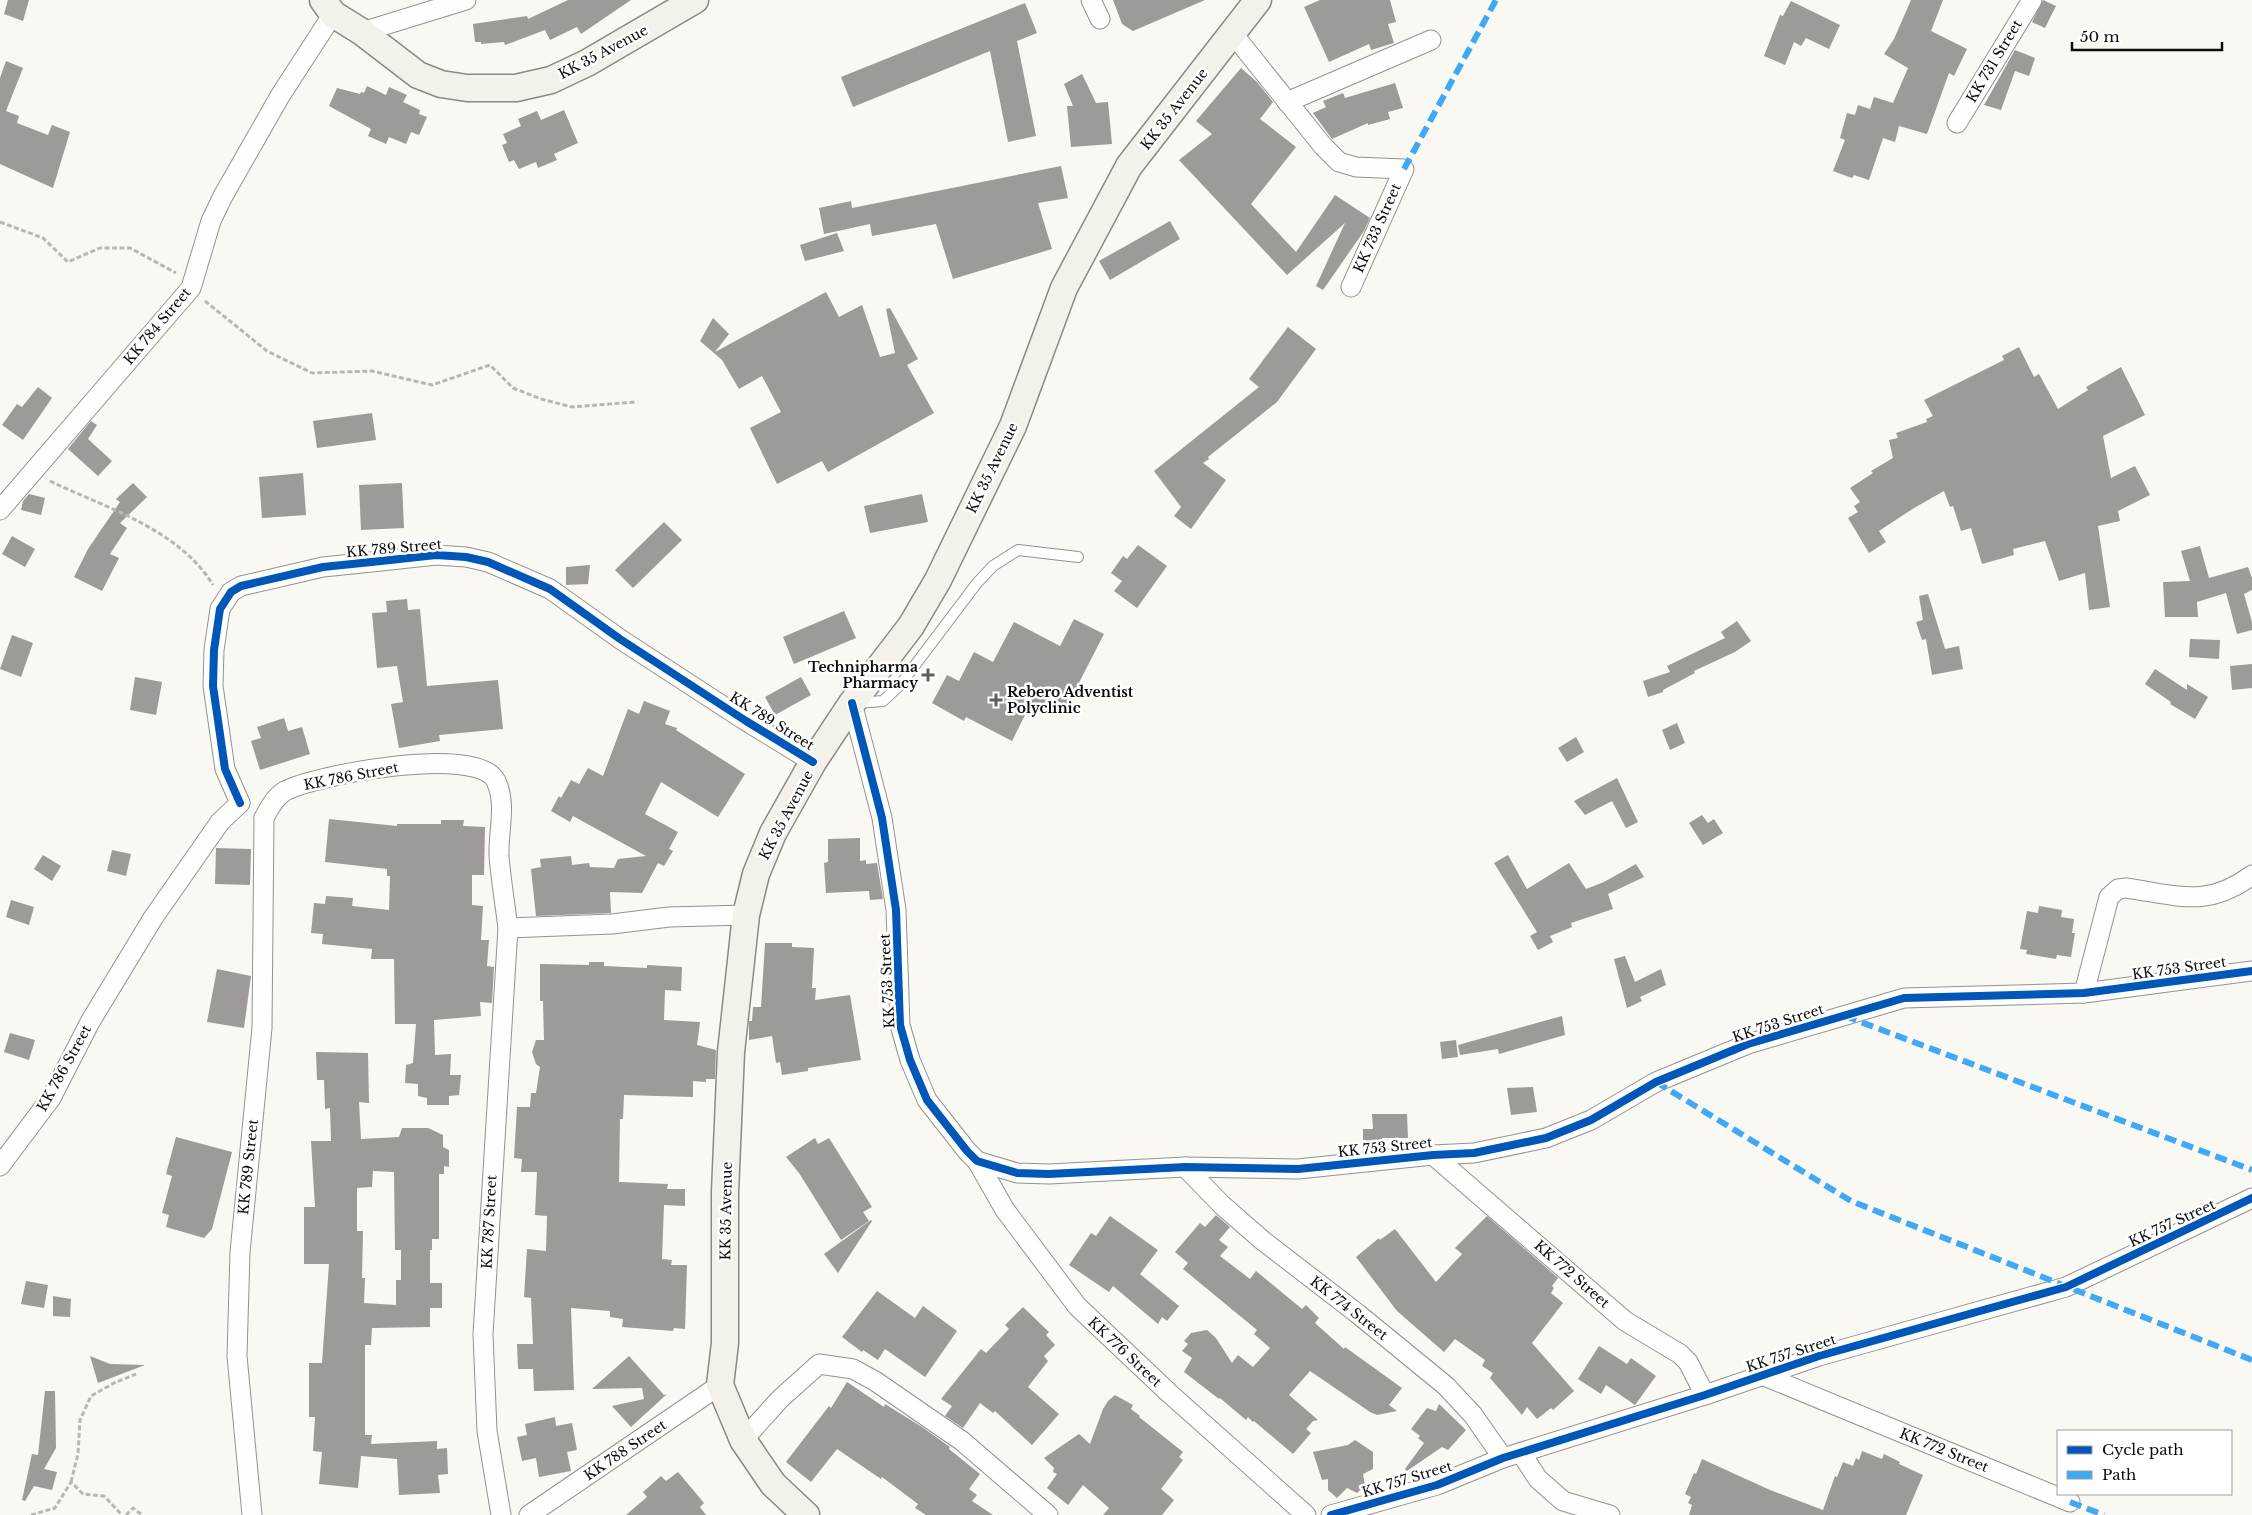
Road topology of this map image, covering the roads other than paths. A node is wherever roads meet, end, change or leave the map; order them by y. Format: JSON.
{"nodes":[{"id":1,"x":466,"y":0,"type":"edge"},
{"id":2,"x":695,"y":0,"type":"edge"},
{"id":3,"x":1091,"y":0,"type":"edge"},
{"id":4,"x":1258,"y":0,"type":"edge"},
{"id":5,"x":2032,"y":0,"type":"edge"},
{"id":6,"x":328,"y":7,"type":"edge"},
{"id":7,"x":1100,"y":19,"type":"dead end"},
{"id":8,"x":362,"y":32,"type":"junction"},
{"id":9,"x":1233,"y":34,"type":"junction"},
{"id":10,"x":1431,"y":40,"type":"dead end"},
{"id":11,"x":1287,"y":102,"type":"junction"},
{"id":12,"x":1957,"y":123,"type":"dead end"},
{"id":13,"x":1351,"y":287,"type":"dead end"},
{"id":14,"x":0,"y":510,"type":"edge"},
{"id":15,"x":1078,"y":558,"type":"dead end"},
{"id":16,"x":852,"y":703,"type":"junction"},
{"id":17,"x":813,"y":762,"type":"junction"},
{"id":18,"x":240,"y":802,"type":"junction"},
{"id":19,"x":264,"y":818,"type":"junction"},
{"id":20,"x":2252,"y":875,"type":"edge"},
{"id":21,"x":746,"y":915,"type":"junction"},
{"id":22,"x":508,"y":928,"type":"junction"},
{"id":23,"x":2252,"y":971,"type":"edge"},
{"id":24,"x":2084,"y":993,"type":"junction"},
{"id":25,"x":1433,"y":1155,"type":"junction"},
{"id":26,"x":976,"y":1161,"type":"junction"},
{"id":27,"x":0,"y":1166,"type":"edge"},
{"id":28,"x":1186,"y":1168,"type":"junction"},
{"id":29,"x":2252,"y":1198,"type":"edge"},
{"id":30,"x":1762,"y":1375,"type":"junction"},
{"id":31,"x":720,"y":1385,"type":"junction"},
{"id":32,"x":1705,"y":1395,"type":"junction"},
{"id":33,"x":743,"y":1440,"type":"junction"},
{"id":34,"x":1521,"y":1452,"type":"junction"},
{"id":35,"x":1503,"y":1458,"type":"junction"},
{"id":36,"x":2070,"y":1502,"type":"dead end"},
{"id":37,"x":252,"y":1515,"type":"edge"},
{"id":38,"x":501,"y":1515,"type":"edge"},
{"id":39,"x":529,"y":1515,"type":"edge"},
{"id":40,"x":806,"y":1515,"type":"edge"},
{"id":41,"x":1048,"y":1515,"type":"edge"},
{"id":42,"x":1306,"y":1515,"type":"edge"},
{"id":43,"x":1331,"y":1515,"type":"edge"},
{"id":44,"x":1610,"y":1515,"type":"edge"}],
"edges":[{"from":1,"to":8,"type":"street"},
{"from":2,"to":8,"type":"main road","name":"KK 35 Avenue"},
{"from":3,"to":7,"type":"street"},
{"from":4,"to":9,"type":"main road","name":"KK 35 Avenue"},
{"from":5,"to":12,"type":"street","name":"KK 731 Street"},
{"from":6,"to":8,"type":"main road","name":"KK 35 Avenue"},
{"from":6,"to":14,"type":"street","name":"KK 784 Street"},
{"from":9,"to":11,"type":"street"},
{"from":9,"to":16,"type":"main road","name":"KK 35 Avenue"},
{"from":10,"to":11,"type":"street"},
{"from":11,"to":13,"type":"street","name":"KK 733 Street"},
{"from":15,"to":16,"type":"lane"},
{"from":16,"to":17,"type":"main road","name":"KK 35 Avenue"},
{"from":16,"to":26,"type":"street","name":"KK 753 Street"},
{"from":17,"to":18,"type":"street","name":"KK 789 Street"},
{"from":17,"to":21,"type":"main road","name":"KK 35 Avenue"},
{"from":18,"to":19,"type":"street"},
{"from":18,"to":27,"type":"street","name":"KK 786 Street"},
{"from":19,"to":22,"type":"street","name":"KK 786 Street"},
{"from":19,"to":37,"type":"street","name":"KK 789 Street"},
{"from":20,"to":24,"type":"street"},
{"from":21,"to":22,"type":"street"},
{"from":21,"to":31,"type":"main road","name":"KK 35 Avenue"},
{"from":22,"to":38,"type":"street","name":"KK 787 Street"},
{"from":23,"to":24,"type":"street","name":"KK 753 Street"},
{"from":24,"to":25,"type":"street","name":"KK 753 Street"},
{"from":25,"to":28,"type":"street","name":"KK 753 Street"},
{"from":25,"to":32,"type":"street","name":"KK 772 Street"},
{"from":26,"to":28,"type":"street","name":"KK 753 Street"},
{"from":26,"to":42,"type":"street","name":"KK 776 Street"},
{"from":28,"to":35,"type":"street","name":"KK 774 Street"},
{"from":29,"to":30,"type":"street","name":"KK 757 Street"},
{"from":30,"to":32,"type":"street","name":"KK 757 Street"},
{"from":30,"to":36,"type":"street","name":"KK 772 Street"},
{"from":31,"to":33,"type":"main road","name":"KK 35 Avenue"},
{"from":31,"to":39,"type":"street","name":"KK 788 Street"},
{"from":32,"to":34,"type":"street","name":"KK 757 Street"},
{"from":33,"to":40,"type":"main road","name":"KK 35 Avenue"},
{"from":33,"to":41,"type":"street"},
{"from":34,"to":35,"type":"street","name":"KK 757 Street"},
{"from":34,"to":44,"type":"street"},
{"from":35,"to":43,"type":"street","name":"KK 757 Street"}]}
